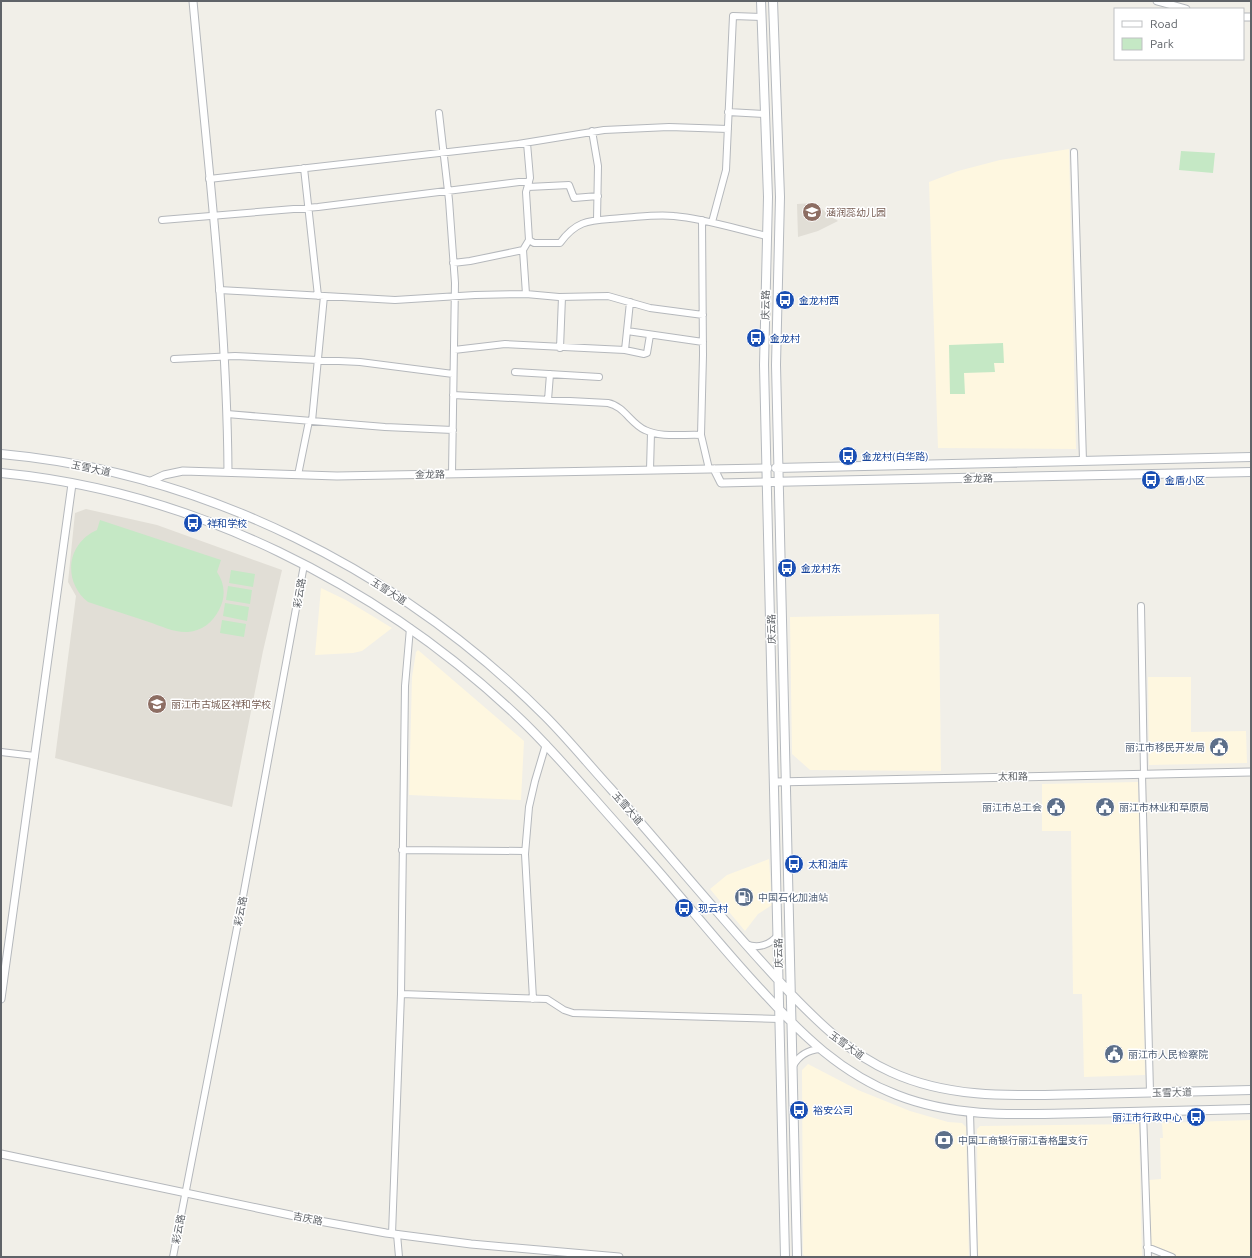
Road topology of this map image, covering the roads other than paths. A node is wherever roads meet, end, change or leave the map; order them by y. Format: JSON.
{"nodes":[{"id":1,"x":193,"y":1,"type":"edge"},
{"id":2,"x":761,"y":1,"type":"edge"},
{"id":3,"x":773,"y":1,"type":"edge"},
{"id":4,"x":1157,"y":1,"type":"edge"},
{"id":5,"x":1182,"y":8,"type":"edge"},
{"id":6,"x":762,"y":17,"type":"junction"},
{"id":7,"x":728,"y":112,"type":"junction"},
{"id":8,"x":439,"y":113,"type":"dead end"},
{"id":9,"x":765,"y":114,"type":"junction"},
{"id":10,"x":728,"y":129,"type":"junction"},
{"id":11,"x":592,"y":131,"type":"junction"},
{"id":12,"x":527,"y":142,"type":"junction"},
{"id":13,"x":444,"y":152,"type":"junction"},
{"id":14,"x":1074,"y":152,"type":"dead end"},
{"id":15,"x":304,"y":168,"type":"junction"},
{"id":16,"x":209,"y":179,"type":"junction"},
{"id":17,"x":528,"y":184,"type":"junction"},
{"id":18,"x":448,"y":190,"type":"junction"},
{"id":19,"x":598,"y":196,"type":"junction"},
{"id":20,"x":309,"y":208,"type":"junction"},
{"id":21,"x":213,"y":217,"type":"junction"},
{"id":22,"x":162,"y":220,"type":"dead end"},
{"id":23,"x":597,"y":220,"type":"junction"},
{"id":24,"x":702,"y":220,"type":"junction"},
{"id":25,"x":712,"y":222,"type":"junction"},
{"id":26,"x":767,"y":236,"type":"junction"},
{"id":27,"x":528,"y":240,"type":"junction"},
{"id":28,"x":523,"y":250,"type":"junction"},
{"id":29,"x":453,"y":262,"type":"junction"},
{"id":30,"x":219,"y":290,"type":"junction"},
{"id":31,"x":526,"y":294,"type":"junction"},
{"id":32,"x":321,"y":296,"type":"junction"},
{"id":33,"x":454,"y":296,"type":"junction"},
{"id":34,"x":562,"y":297,"type":"junction"},
{"id":35,"x":630,"y":302,"type":"junction"},
{"id":36,"x":703,"y":315,"type":"junction"},
{"id":37,"x":627,"y":331,"type":"junction"},
{"id":38,"x":650,"y":335,"type":"junction"},
{"id":39,"x":703,"y":342,"type":"junction"},
{"id":40,"x":560,"y":348,"type":"junction"},
{"id":41,"x":454,"y":350,"type":"junction"},
{"id":42,"x":625,"y":350,"type":"junction"},
{"id":43,"x":223,"y":356,"type":"junction"},
{"id":44,"x":174,"y":359,"type":"dead end"},
{"id":45,"x":318,"y":360,"type":"junction"},
{"id":46,"x":515,"y":372,"type":"dead end"},
{"id":47,"x":453,"y":374,"type":"junction"},
{"id":48,"x":550,"y":374,"type":"junction"},
{"id":49,"x":599,"y":377,"type":"dead end"},
{"id":50,"x":453,"y":396,"type":"junction"},
{"id":51,"x":548,"y":400,"type":"junction"},
{"id":52,"x":227,"y":414,"type":"junction"},
{"id":53,"x":310,"y":421,"type":"junction"},
{"id":54,"x":453,"y":430,"type":"junction"},
{"id":55,"x":651,"y":432,"type":"junction"},
{"id":56,"x":701,"y":434,"type":"junction"},
{"id":57,"x":1,"y":454,"type":"edge"},
{"id":58,"x":1251,"y":457,"type":"edge"},
{"id":59,"x":1083,"y":461,"type":"junction"},
{"id":60,"x":768,"y":468,"type":"junction"},
{"id":61,"x":780,"y":468,"type":"junction"},
{"id":62,"x":711,"y":469,"type":"junction"},
{"id":63,"x":650,"y":470,"type":"junction"},
{"id":64,"x":228,"y":472,"type":"junction"},
{"id":65,"x":1251,"y":472,"type":"edge"},
{"id":66,"x":1,"y":473,"type":"edge"},
{"id":67,"x":452,"y":474,"type":"junction"},
{"id":68,"x":298,"y":475,"type":"junction"},
{"id":69,"x":149,"y":482,"type":"junction"},
{"id":70,"x":768,"y":482,"type":"junction"},
{"id":71,"x":780,"y":482,"type":"junction"},
{"id":72,"x":72,"y":484,"type":"junction"},
{"id":73,"x":304,"y":565,"type":"junction"},
{"id":74,"x":1141,"y":606,"type":"dead end"},
{"id":75,"x":410,"y":628,"type":"junction"},
{"id":76,"x":546,"y":744,"type":"junction"},
{"id":77,"x":1,"y":752,"type":"edge"},
{"id":78,"x":35,"y":756,"type":"junction"},
{"id":79,"x":1251,"y":772,"type":"edge"},
{"id":80,"x":1143,"y":774,"type":"junction"},
{"id":81,"x":775,"y":782,"type":"junction"},
{"id":82,"x":787,"y":782,"type":"junction"},
{"id":83,"x":402,"y":850,"type":"junction"},
{"id":84,"x":526,"y":851,"type":"junction"},
{"id":85,"x":778,"y":934,"type":"junction"},
{"id":86,"x":745,"y":944,"type":"junction"},
{"id":87,"x":779,"y":981,"type":"junction"},
{"id":88,"x":401,"y":994,"type":"junction"},
{"id":89,"x":791,"y":994,"type":"junction"},
{"id":90,"x":1,"y":999,"type":"edge"},
{"id":91,"x":533,"y":999,"type":"junction"},
{"id":92,"x":779,"y":1009,"type":"junction"},
{"id":93,"x":780,"y":1019,"type":"junction"},
{"id":94,"x":792,"y":1022,"type":"junction"},
{"id":95,"x":820,"y":1049,"type":"junction"},
{"id":96,"x":793,"y":1066,"type":"junction"},
{"id":97,"x":1251,"y":1090,"type":"edge"},
{"id":98,"x":1150,"y":1092,"type":"junction"},
{"id":99,"x":1251,"y":1109,"type":"edge"},
{"id":100,"x":970,"y":1112,"type":"junction"},
{"id":101,"x":1143,"y":1112,"type":"junction"},
{"id":102,"x":1,"y":1154,"type":"edge"},
{"id":103,"x":186,"y":1193,"type":"junction"},
{"id":104,"x":395,"y":1234,"type":"junction"},
{"id":105,"x":1147,"y":1247,"type":"junction"},
{"id":106,"x":173,"y":1257,"type":"edge"},
{"id":107,"x":399,"y":1257,"type":"edge"},
{"id":108,"x":618,"y":1257,"type":"edge"},
{"id":109,"x":785,"y":1257,"type":"edge"},
{"id":110,"x":797,"y":1257,"type":"edge"},
{"id":111,"x":974,"y":1257,"type":"edge"},
{"id":112,"x":1148,"y":1257,"type":"edge"},
{"id":113,"x":1172,"y":1257,"type":"edge"}],
"edges":[{"from":1,"to":16,"type":"street"},
{"from":2,"to":6,"type":"main road","name":"庆云路"},
{"from":3,"to":61,"type":"main road","name":"庆云路"},
{"from":4,"to":5,"type":"street"},
{"from":6,"to":7,"type":"street"},
{"from":6,"to":9,"type":"main road","name":"庆云路"},
{"from":7,"to":9,"type":"street"},
{"from":7,"to":10,"type":"street"},
{"from":8,"to":13,"type":"street"},
{"from":9,"to":26,"type":"main road","name":"庆云路"},
{"from":10,"to":11,"type":"street"},
{"from":10,"to":25,"type":"street"},
{"from":11,"to":12,"type":"street"},
{"from":11,"to":19,"type":"street"},
{"from":12,"to":13,"type":"street"},
{"from":12,"to":17,"type":"street"},
{"from":13,"to":15,"type":"street"},
{"from":13,"to":18,"type":"street"},
{"from":14,"to":59,"type":"street"},
{"from":15,"to":16,"type":"street"},
{"from":15,"to":20,"type":"street"},
{"from":16,"to":21,"type":"street"},
{"from":17,"to":18,"type":"street"},
{"from":17,"to":19,"type":"street"},
{"from":17,"to":27,"type":"street"},
{"from":18,"to":20,"type":"street"},
{"from":18,"to":29,"type":"street"},
{"from":19,"to":23,"type":"street"},
{"from":20,"to":21,"type":"street"},
{"from":20,"to":32,"type":"street"},
{"from":21,"to":22,"type":"street"},
{"from":21,"to":30,"type":"street"},
{"from":23,"to":24,"type":"street"},
{"from":23,"to":27,"type":"street"},
{"from":24,"to":25,"type":"street"},
{"from":24,"to":36,"type":"street"},
{"from":25,"to":26,"type":"street"},
{"from":26,"to":60,"type":"main road","name":"庆云路"},
{"from":27,"to":28,"type":"street"},
{"from":28,"to":29,"type":"street"},
{"from":28,"to":31,"type":"street"},
{"from":29,"to":33,"type":"street"},
{"from":30,"to":32,"type":"street"},
{"from":30,"to":43,"type":"street"},
{"from":31,"to":33,"type":"street"},
{"from":31,"to":34,"type":"street"},
{"from":32,"to":33,"type":"street"},
{"from":32,"to":45,"type":"street"},
{"from":33,"to":41,"type":"street"},
{"from":34,"to":35,"type":"street"},
{"from":34,"to":40,"type":"street"},
{"from":35,"to":36,"type":"street"},
{"from":35,"to":37,"type":"street"},
{"from":36,"to":39,"type":"street"},
{"from":37,"to":38,"type":"street"},
{"from":37,"to":42,"type":"street"},
{"from":38,"to":39,"type":"street"},
{"from":38,"to":42,"type":"street"},
{"from":39,"to":56,"type":"street"},
{"from":40,"to":41,"type":"street"},
{"from":40,"to":42,"type":"street"},
{"from":41,"to":47,"type":"street"},
{"from":43,"to":44,"type":"street"},
{"from":43,"to":45,"type":"street"},
{"from":43,"to":52,"type":"street"},
{"from":45,"to":47,"type":"street"},
{"from":45,"to":53,"type":"street"},
{"from":46,"to":48,"type":"street"},
{"from":47,"to":50,"type":"street"},
{"from":48,"to":49,"type":"street"},
{"from":48,"to":51,"type":"street"},
{"from":50,"to":51,"type":"street"},
{"from":50,"to":54,"type":"street"},
{"from":51,"to":55,"type":"street"},
{"from":52,"to":53,"type":"street"},
{"from":52,"to":64,"type":"street"},
{"from":53,"to":54,"type":"street"},
{"from":53,"to":68,"type":"street"},
{"from":54,"to":67,"type":"street"},
{"from":55,"to":56,"type":"street"},
{"from":55,"to":63,"type":"street"},
{"from":56,"to":62,"type":"street"},
{"from":57,"to":69,"type":"main road","name":"玉雪大道"},
{"from":58,"to":59,"type":"main road","name":"金龙路"},
{"from":59,"to":61,"type":"main road","name":"金龙路"},
{"from":60,"to":61,"type":"main road","name":"金龙路"},
{"from":60,"to":62,"type":"street","name":"金龙路"},
{"from":60,"to":70,"type":"main road","name":"庆云路"},
{"from":61,"to":71,"type":"main road","name":"庆云路"},
{"from":62,"to":63,"type":"street","name":"金龙路"},
{"from":62,"to":70,"type":"street","name":"金龙路"},
{"from":63,"to":67,"type":"street","name":"金龙路"},
{"from":64,"to":68,"type":"street","name":"金龙路"},
{"from":64,"to":69,"type":"street","name":"金龙路"},
{"from":65,"to":71,"type":"main road","name":"金龙路"},
{"from":66,"to":72,"type":"main road","name":"玉雪大道"},
{"from":67,"to":68,"type":"street","name":"金龙路"},
{"from":69,"to":86,"type":"main road","name":"玉雪大道"},
{"from":70,"to":71,"type":"main road","name":"金龙路"},
{"from":70,"to":81,"type":"main road","name":"庆云路"},
{"from":71,"to":82,"type":"main road","name":"庆云路"},
{"from":72,"to":73,"type":"main road","name":"玉雪大道"},
{"from":72,"to":78,"type":"street"},
{"from":73,"to":75,"type":"main road","name":"玉雪大道"},
{"from":73,"to":103,"type":"street","name":"彩云路"},
{"from":74,"to":80,"type":"street"},
{"from":75,"to":76,"type":"main road","name":"玉雪大道"},
{"from":75,"to":83,"type":"street"},
{"from":76,"to":84,"type":"street"},
{"from":76,"to":92,"type":"main road","name":"玉雪大道"},
{"from":77,"to":78,"type":"street"},
{"from":78,"to":90,"type":"street"},
{"from":79,"to":80,"type":"street","name":"太和路"},
{"from":80,"to":82,"type":"street","name":"太和路"},
{"from":80,"to":98,"type":"street"},
{"from":81,"to":82,"type":"street","name":"太和路"},
{"from":81,"to":85,"type":"main road","name":"庆云路"},
{"from":82,"to":89,"type":"main road","name":"庆云路"},
{"from":83,"to":84,"type":"street"},
{"from":83,"to":88,"type":"street"},
{"from":84,"to":91,"type":"street"},
{"from":85,"to":86,"type":"street"},
{"from":85,"to":87,"type":"main road","name":"庆云路"},
{"from":86,"to":87,"type":"main road","name":"玉雪大道"},
{"from":87,"to":89,"type":"main road","name":"玉雪大道"},
{"from":87,"to":92,"type":"main road","name":"庆云路"},
{"from":88,"to":91,"type":"street"},
{"from":88,"to":104,"type":"street"},
{"from":89,"to":94,"type":"main road","name":"庆云路"},
{"from":89,"to":98,"type":"main road","name":"玉雪大道"},
{"from":91,"to":93,"type":"street"},
{"from":92,"to":93,"type":"main road","name":"庆云路"},
{"from":92,"to":94,"type":"main road","name":"玉雪大道"},
{"from":93,"to":109,"type":"main road","name":"庆云路"},
{"from":94,"to":95,"type":"main road","name":"玉雪大道"},
{"from":94,"to":96,"type":"main road","name":"庆云路"},
{"from":95,"to":96,"type":"street"},
{"from":95,"to":100,"type":"main road","name":"玉雪大道"},
{"from":96,"to":110,"type":"main road","name":"庆云路"},
{"from":97,"to":98,"type":"main road","name":"玉雪大道"},
{"from":99,"to":101,"type":"main road","name":"玉雪大道"},
{"from":100,"to":101,"type":"main road","name":"玉雪大道"},
{"from":100,"to":111,"type":"street"},
{"from":101,"to":105,"type":"street"},
{"from":102,"to":103,"type":"street","name":"吉庆路"},
{"from":103,"to":104,"type":"street","name":"吉庆路"},
{"from":103,"to":106,"type":"street","name":"彩云路"},
{"from":104,"to":107,"type":"street"},
{"from":104,"to":108,"type":"street","name":"吉庆路"},
{"from":105,"to":112,"type":"street"},
{"from":105,"to":113,"type":"street"}]}
